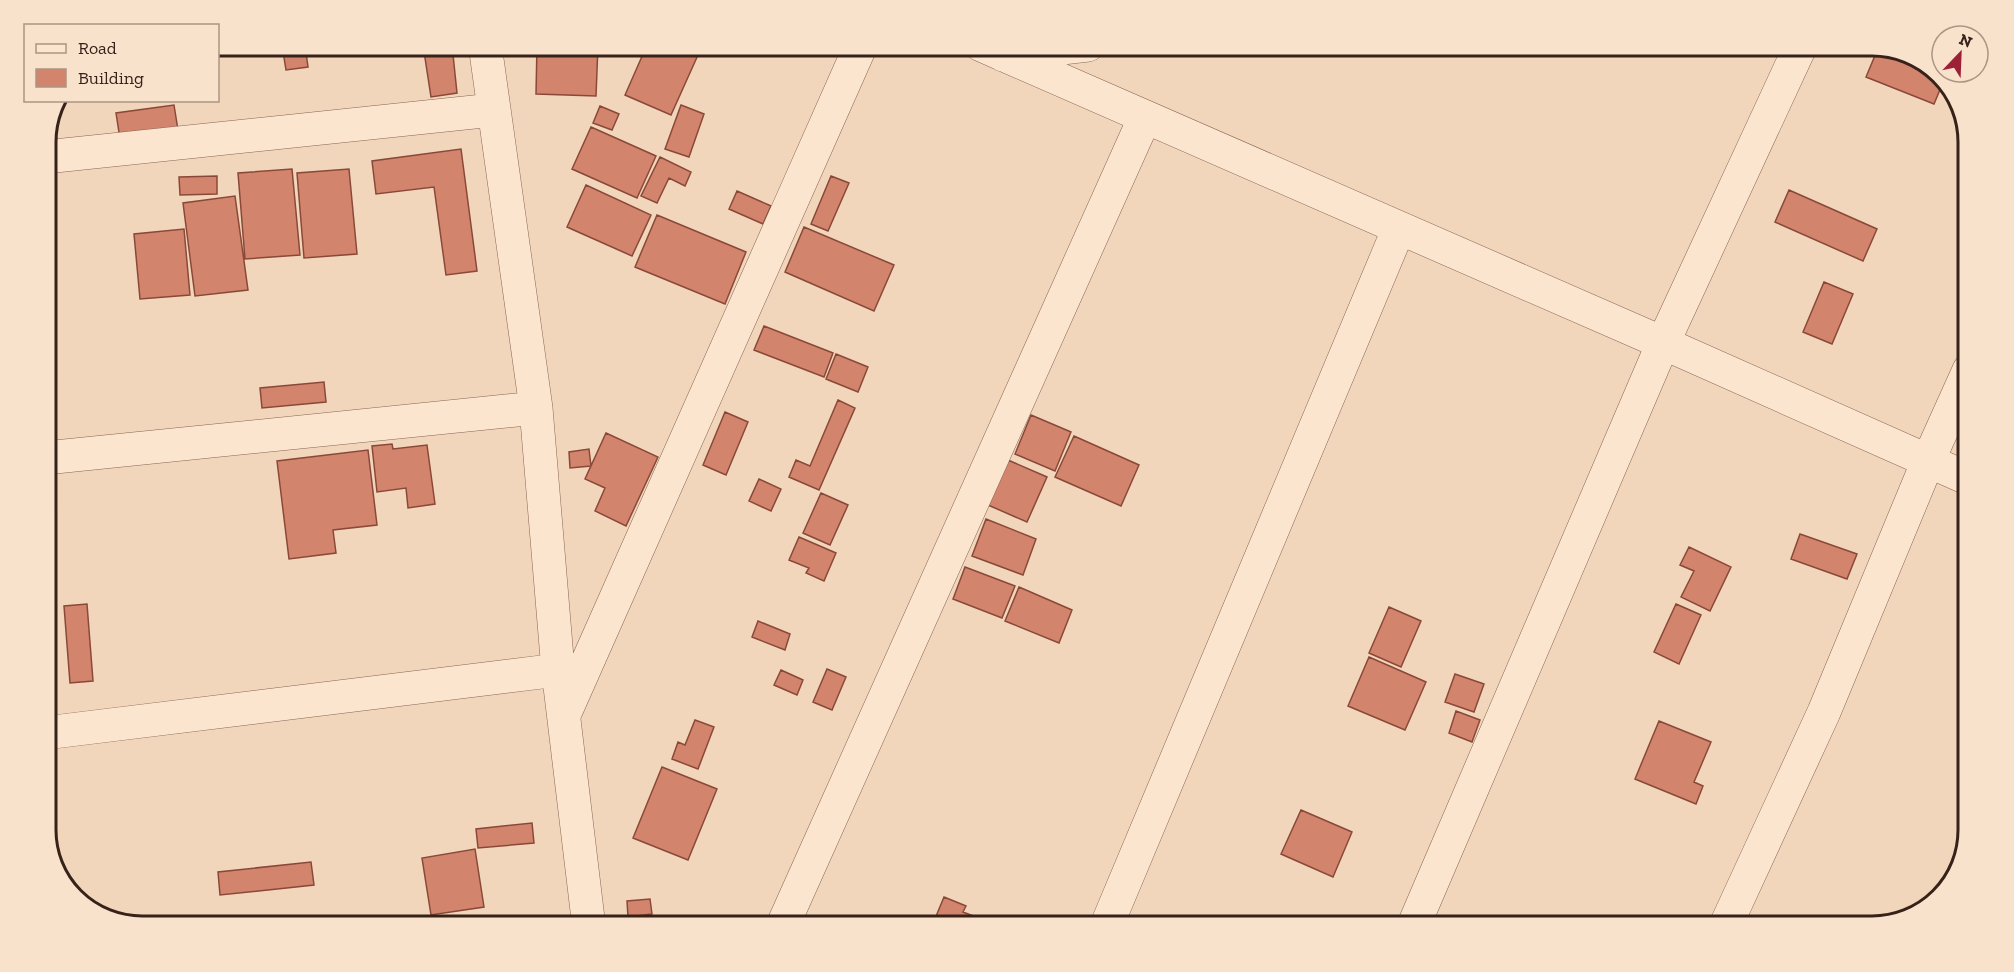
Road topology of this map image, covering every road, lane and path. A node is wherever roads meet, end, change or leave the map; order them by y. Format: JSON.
{"nodes":[{"id":1,"x":486,"y":56,"type":"edge"},
{"id":2,"x":856,"y":56,"type":"edge"},
{"id":3,"x":1005,"y":56,"type":"edge"},
{"id":4,"x":1796,"y":56,"type":"edge"},
{"id":5,"x":493,"y":110,"type":"junction"},
{"id":6,"x":1145,"y":117,"type":"junction"},
{"id":7,"x":56,"y":156,"type":"edge"},
{"id":8,"x":1399,"y":228,"type":"junction"},
{"id":9,"x":1663,"y":343,"type":"junction"},
{"id":10,"x":1958,"y":394,"type":"edge"},
{"id":11,"x":536,"y":408,"type":"junction"},
{"id":12,"x":56,"y":457,"type":"edge"},
{"id":13,"x":1928,"y":461,"type":"junction"},
{"id":14,"x":1958,"y":474,"type":"edge"},
{"id":15,"x":558,"y":670,"type":"junction"},
{"id":16,"x":564,"y":716,"type":"junction"},
{"id":17,"x":56,"y":732,"type":"edge"},
{"id":18,"x":588,"y":916,"type":"edge"},
{"id":19,"x":787,"y":916,"type":"edge"},
{"id":20,"x":1111,"y":916,"type":"edge"},
{"id":21,"x":1418,"y":916,"type":"edge"},
{"id":22,"x":1730,"y":916,"type":"edge"}],
"edges":[{"from":1,"to":5,"type":"street"},
{"from":2,"to":16,"type":"street"},
{"from":3,"to":6,"type":"street"},
{"from":4,"to":9,"type":"street"},
{"from":5,"to":7,"type":"street"},
{"from":5,"to":11,"type":"street"},
{"from":6,"to":8,"type":"street"},
{"from":6,"to":19,"type":"street"},
{"from":8,"to":9,"type":"street"},
{"from":8,"to":20,"type":"street"},
{"from":9,"to":13,"type":"street"},
{"from":9,"to":21,"type":"street"},
{"from":10,"to":13,"type":"street"},
{"from":11,"to":12,"type":"street"},
{"from":11,"to":15,"type":"street"},
{"from":13,"to":14,"type":"street"},
{"from":13,"to":22,"type":"street"},
{"from":15,"to":16,"type":"street"},
{"from":15,"to":17,"type":"street"},
{"from":16,"to":18,"type":"street"}]}
